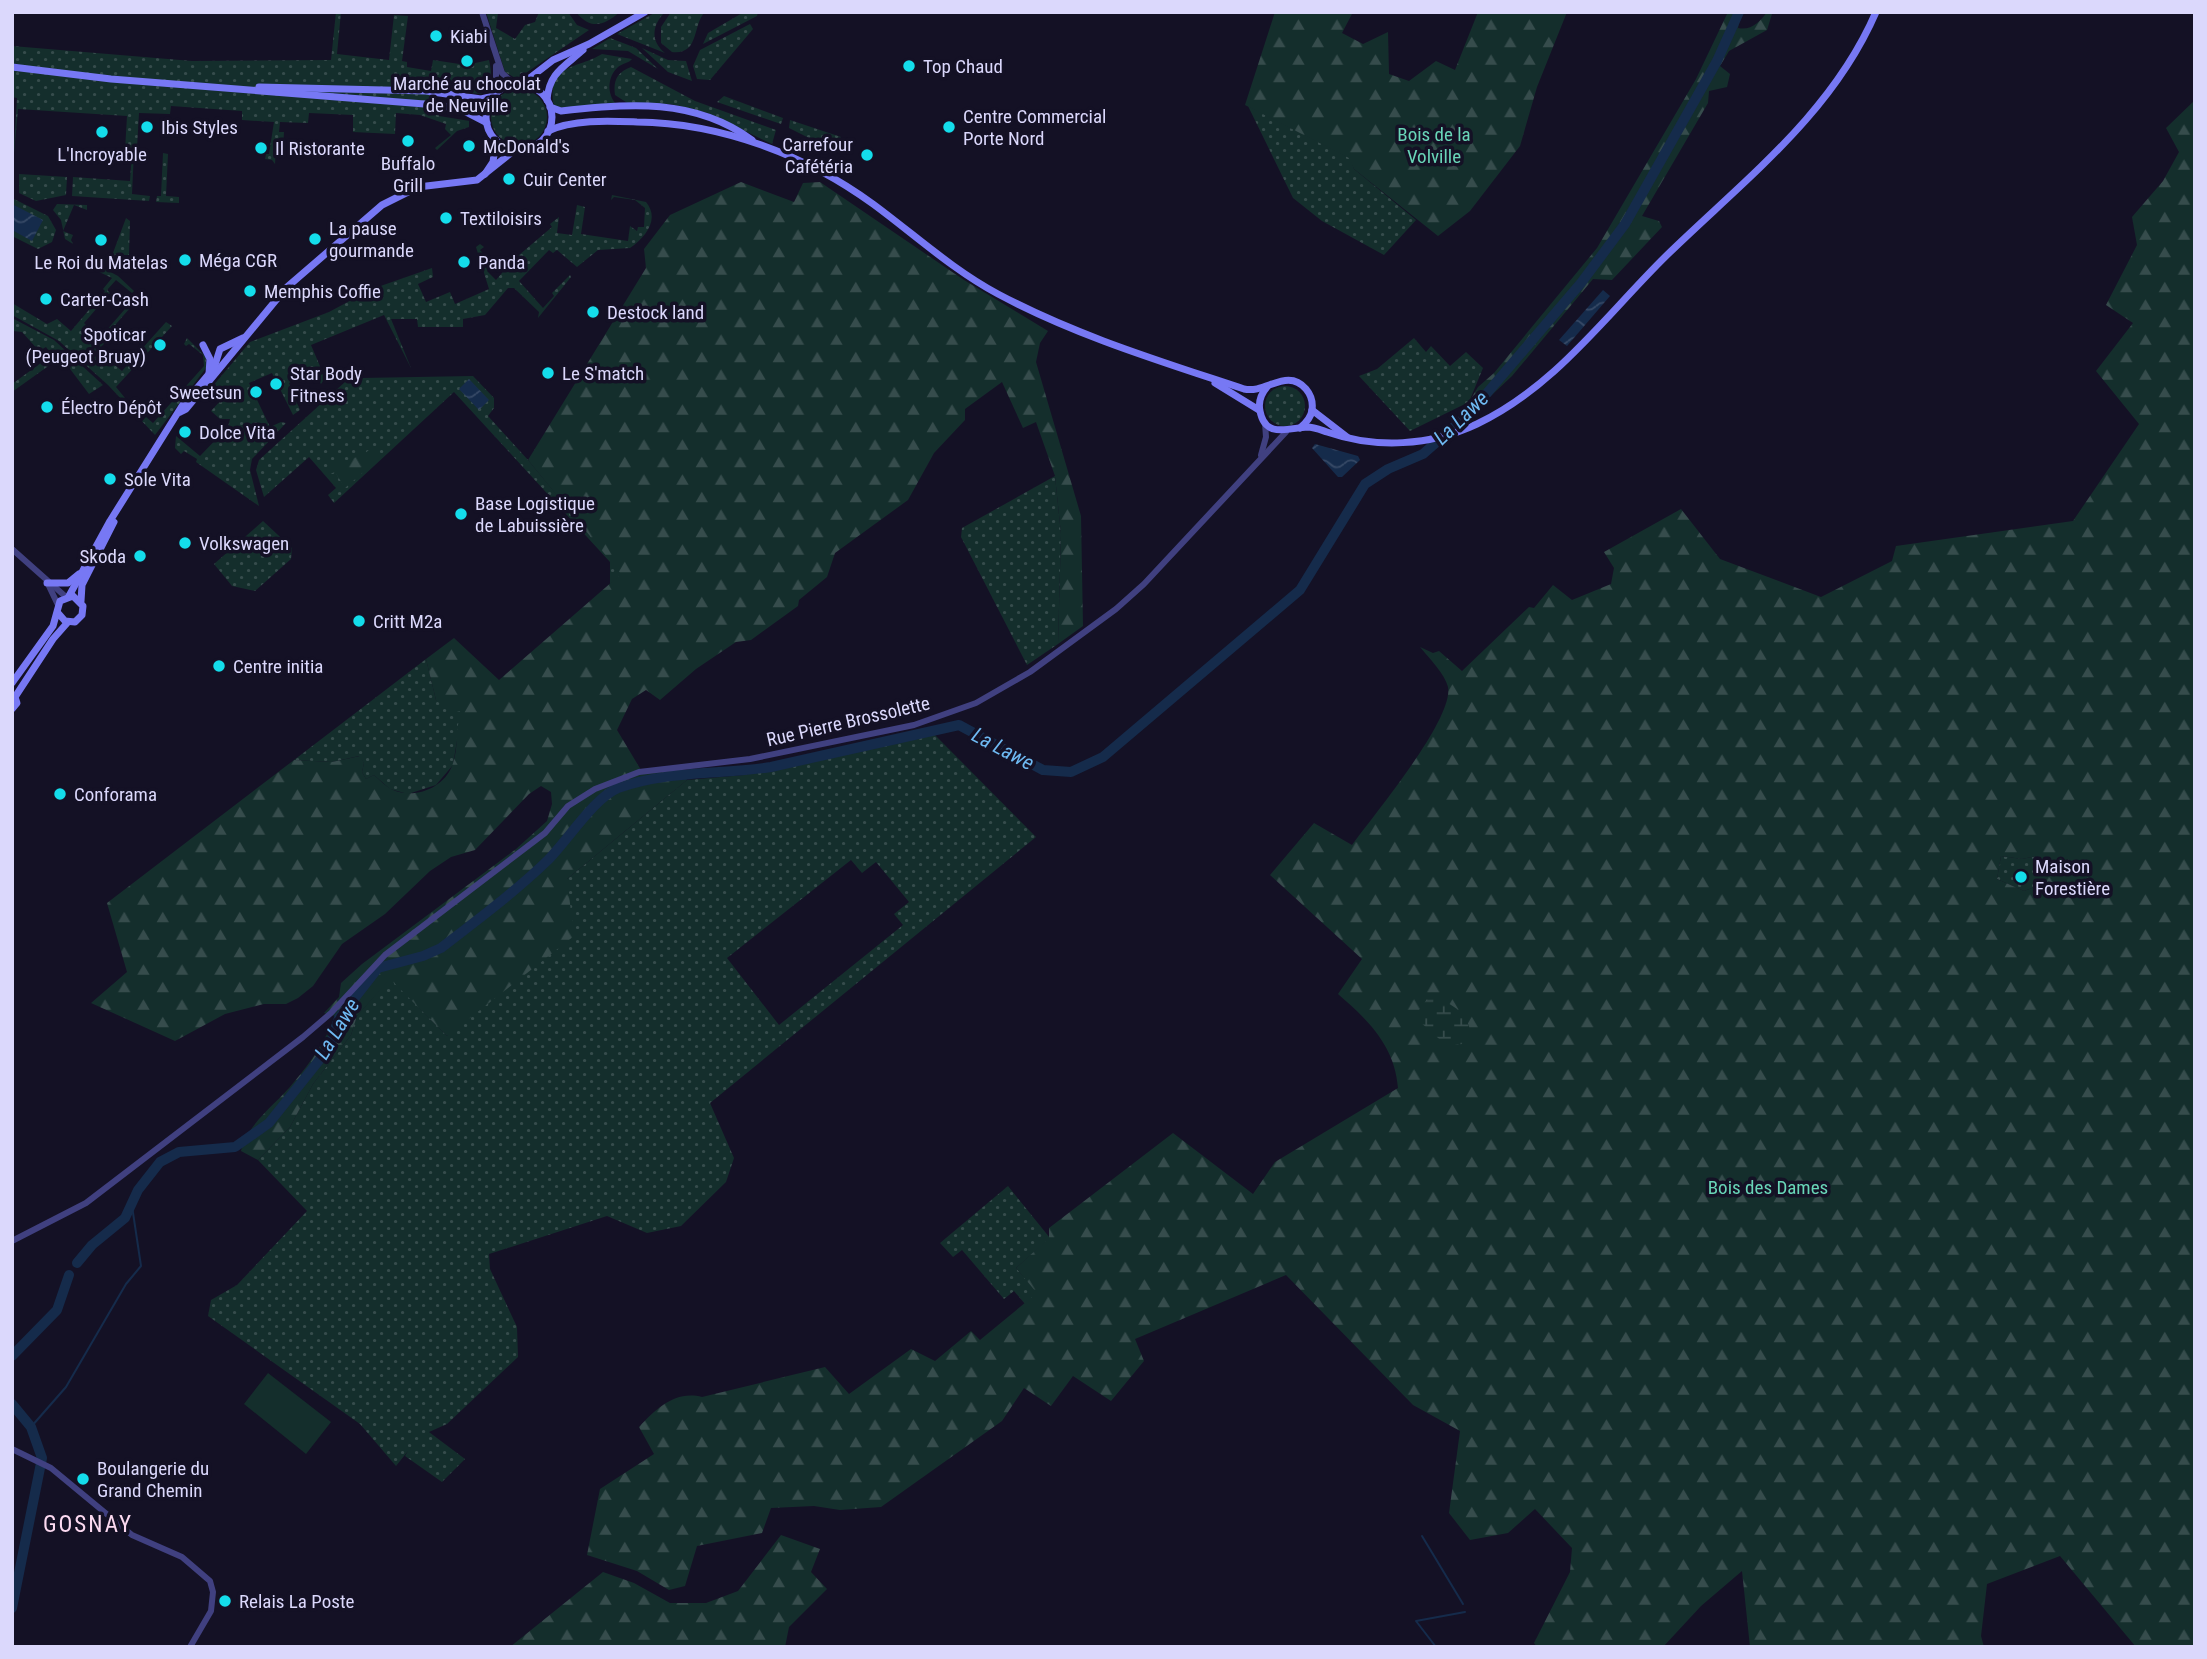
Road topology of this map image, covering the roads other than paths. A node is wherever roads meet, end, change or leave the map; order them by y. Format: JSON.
{"nodes":[{"id":1,"x":482,"y":12,"type":"edge"},
{"id":2,"x":645,"y":12,"type":"edge"},
{"id":3,"x":1876,"y":12,"type":"edge"},
{"id":4,"x":589,"y":44,"type":"junction"},
{"id":5,"x":496,"y":57,"type":"junction"},
{"id":6,"x":12,"y":68,"type":"edge"},
{"id":7,"x":519,"y":84,"type":"junction"},
{"id":8,"x":234,"y":88,"type":"junction"},
{"id":9,"x":495,"y":95,"type":"junction"},
{"id":10,"x":549,"y":104,"type":"junction"},
{"id":11,"x":487,"y":123,"type":"junction"},
{"id":12,"x":548,"y":131,"type":"junction"},
{"id":13,"x":496,"y":140,"type":"junction"},
{"id":14,"x":755,"y":143,"type":"junction"},
{"id":15,"x":516,"y":149,"type":"junction"},
{"id":16,"x":482,"y":177,"type":"junction"},
{"id":17,"x":203,"y":345,"type":"dead end"},
{"id":18,"x":225,"y":353,"type":"junction"},
{"id":19,"x":209,"y":374,"type":"junction"},
{"id":20,"x":1208,"y":380,"type":"junction"},
{"id":21,"x":1268,"y":387,"type":"junction"},
{"id":22,"x":1259,"y":410,"type":"junction"},
{"id":23,"x":1312,"y":411,"type":"junction"},
{"id":24,"x":180,"y":412,"type":"junction"},
{"id":25,"x":1265,"y":423,"type":"junction"},
{"id":26,"x":1300,"y":428,"type":"junction"},
{"id":27,"x":1286,"y":432,"type":"junction"},
{"id":28,"x":1348,"y":437,"type":"junction"},
{"id":29,"x":1261,"y":457,"type":"junction"},
{"id":30,"x":116,"y":514,"type":"junction"},
{"id":31,"x":12,"y":549,"type":"edge"},
{"id":32,"x":87,"y":562,"type":"junction"},
{"id":33,"x":47,"y":583,"type":"junction"},
{"id":34,"x":68,"y":596,"type":"junction"},
{"id":35,"x":81,"y":601,"type":"junction"},
{"id":36,"x":58,"y":609,"type":"junction"},
{"id":37,"x":68,"y":622,"type":"junction"},
{"id":38,"x":12,"y":683,"type":"edge"},
{"id":39,"x":13,"y":696,"type":"edge"},
{"id":40,"x":12,"y":709,"type":"edge"},
{"id":41,"x":12,"y":1241,"type":"edge"},
{"id":42,"x":12,"y":1449,"type":"edge"},
{"id":43,"x":190,"y":1647,"type":"edge"}],
"edges":[{"from":1,"to":5,"type":"street"},
{"from":2,"to":4,"type":"main road"},
{"from":3,"to":28,"type":"main road"},
{"from":4,"to":7,"type":"main road"},
{"from":4,"to":10,"type":"main road"},
{"from":5,"to":7,"type":"street"},
{"from":5,"to":9,"type":"street"},
{"from":6,"to":8,"type":"main road"},
{"from":7,"to":9,"type":"main road"},
{"from":7,"to":10,"type":"main road"},
{"from":8,"to":9,"type":"main road"},
{"from":8,"to":11,"type":"main road"},
{"from":9,"to":11,"type":"main road"},
{"from":10,"to":12,"type":"main road"},
{"from":10,"to":14,"type":"main road"},
{"from":11,"to":13,"type":"main road"},
{"from":12,"to":14,"type":"main road"},
{"from":12,"to":15,"type":"main road"},
{"from":13,"to":15,"type":"main road"},
{"from":13,"to":16,"type":"main road"},
{"from":14,"to":20,"type":"main road"},
{"from":15,"to":16,"type":"main road"},
{"from":16,"to":18,"type":"main road"},
{"from":17,"to":19,"type":"main road"},
{"from":18,"to":19,"type":"main road"},
{"from":18,"to":24,"type":"main road"},
{"from":19,"to":24,"type":"main road"},
{"from":20,"to":21,"type":"main road"},
{"from":20,"to":22,"type":"main road"},
{"from":21,"to":22,"type":"main road"},
{"from":21,"to":23,"type":"main road"},
{"from":22,"to":25,"type":"main road"},
{"from":23,"to":26,"type":"main road"},
{"from":23,"to":28,"type":"main road"},
{"from":24,"to":30,"type":"main road"},
{"from":25,"to":27,"type":"main road"},
{"from":25,"to":29,"type":"street"},
{"from":26,"to":27,"type":"main road"},
{"from":26,"to":28,"type":"main road"},
{"from":27,"to":29,"type":"street","name":"Rue Pierre Brossolette"},
{"from":29,"to":41,"type":"street","name":"Rue Pierre Brossolette"},
{"from":30,"to":32,"type":"main road"},
{"from":30,"to":35,"type":"main road"},
{"from":31,"to":33,"type":"street"},
{"from":32,"to":33,"type":"main road"},
{"from":32,"to":34,"type":"main road"},
{"from":33,"to":34,"type":"street"},
{"from":33,"to":36,"type":"street"},
{"from":34,"to":35,"type":"main road"},
{"from":34,"to":36,"type":"main road"},
{"from":35,"to":37,"type":"main road"},
{"from":36,"to":37,"type":"main road"},
{"from":36,"to":38,"type":"main road"},
{"from":37,"to":39,"type":"main road"},
{"from":39,"to":40,"type":"main road"},
{"from":42,"to":43,"type":"street"}]}
